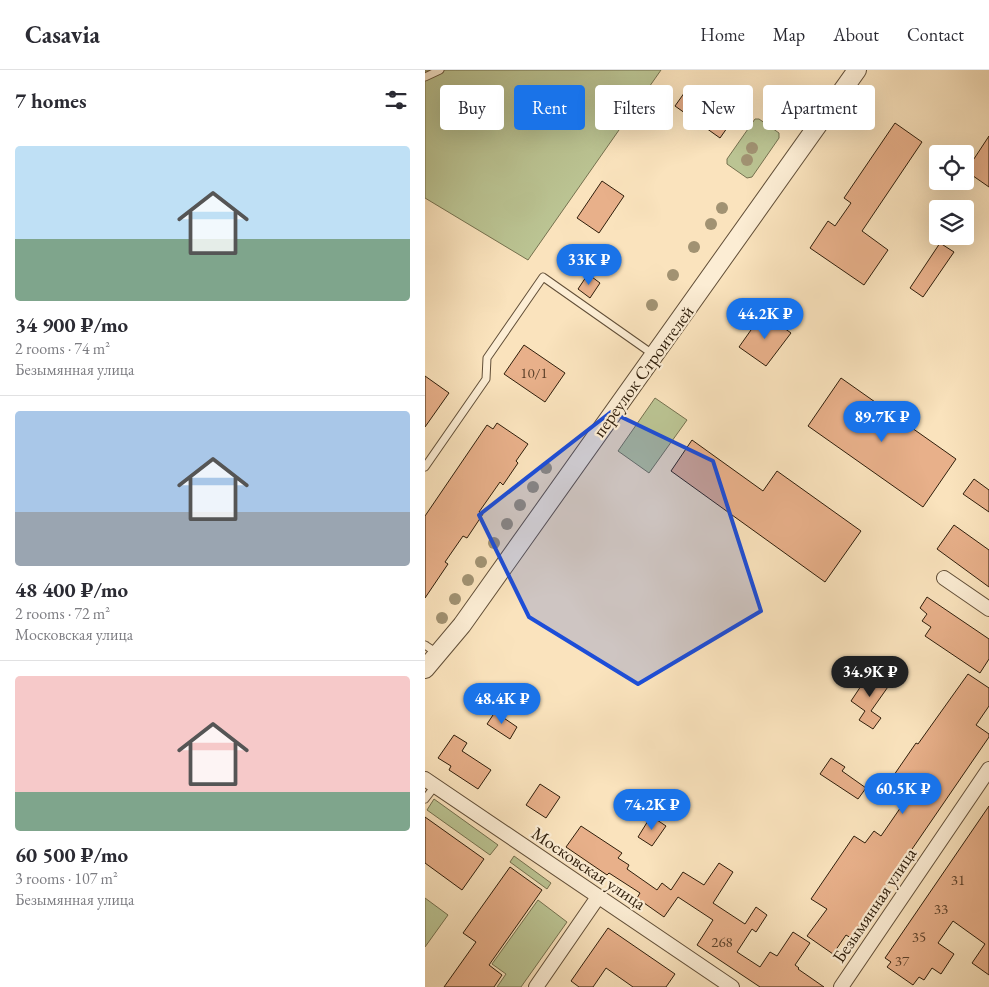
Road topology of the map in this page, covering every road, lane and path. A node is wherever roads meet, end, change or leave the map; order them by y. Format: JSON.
{"nodes":[{"id":1,"x":440,"y":70,"type":"edge"},
{"id":2,"x":857,"y":70,"type":"edge"},
{"id":3,"x":425,"y":77,"type":"edge"},
{"id":4,"x":654,"y":355,"type":"junction"},
{"id":5,"x":425,"y":467,"type":"edge"},
{"id":6,"x":945,"y":578,"type":"dead end"},
{"id":7,"x":989,"y":609,"type":"edge"},
{"id":8,"x":432,"y":650,"type":"edge"},
{"id":9,"x":425,"y":669,"type":"edge"},
{"id":10,"x":989,"y":769,"type":"edge"},
{"id":11,"x":430,"y":783,"type":"edge"},
{"id":12,"x":425,"y":799,"type":"edge"},
{"id":13,"x":598,"y":897,"type":"junction"},
{"id":14,"x":535,"y":987,"type":"edge"},
{"id":15,"x":733,"y":987,"type":"edge"},
{"id":16,"x":841,"y":987,"type":"edge"}],
"edges":[{"from":1,"to":3,"type":"lane"},
{"from":2,"to":4,"type":"street","name":"переулок Строителей"},
{"from":4,"to":5,"type":"lane"},
{"from":4,"to":8,"type":"street","name":"переулок Строителей"},
{"from":6,"to":7,"type":"street"},
{"from":8,"to":9,"type":"street","name":"переулок Строителей"},
{"from":10,"to":16,"type":"street","name":"Безымянная улица"},
{"from":11,"to":12,"type":"lane"},
{"from":11,"to":13,"type":"street","name":"Московская улица"},
{"from":13,"to":14,"type":"street"},
{"from":13,"to":15,"type":"street","name":"Московская улица"}]}
